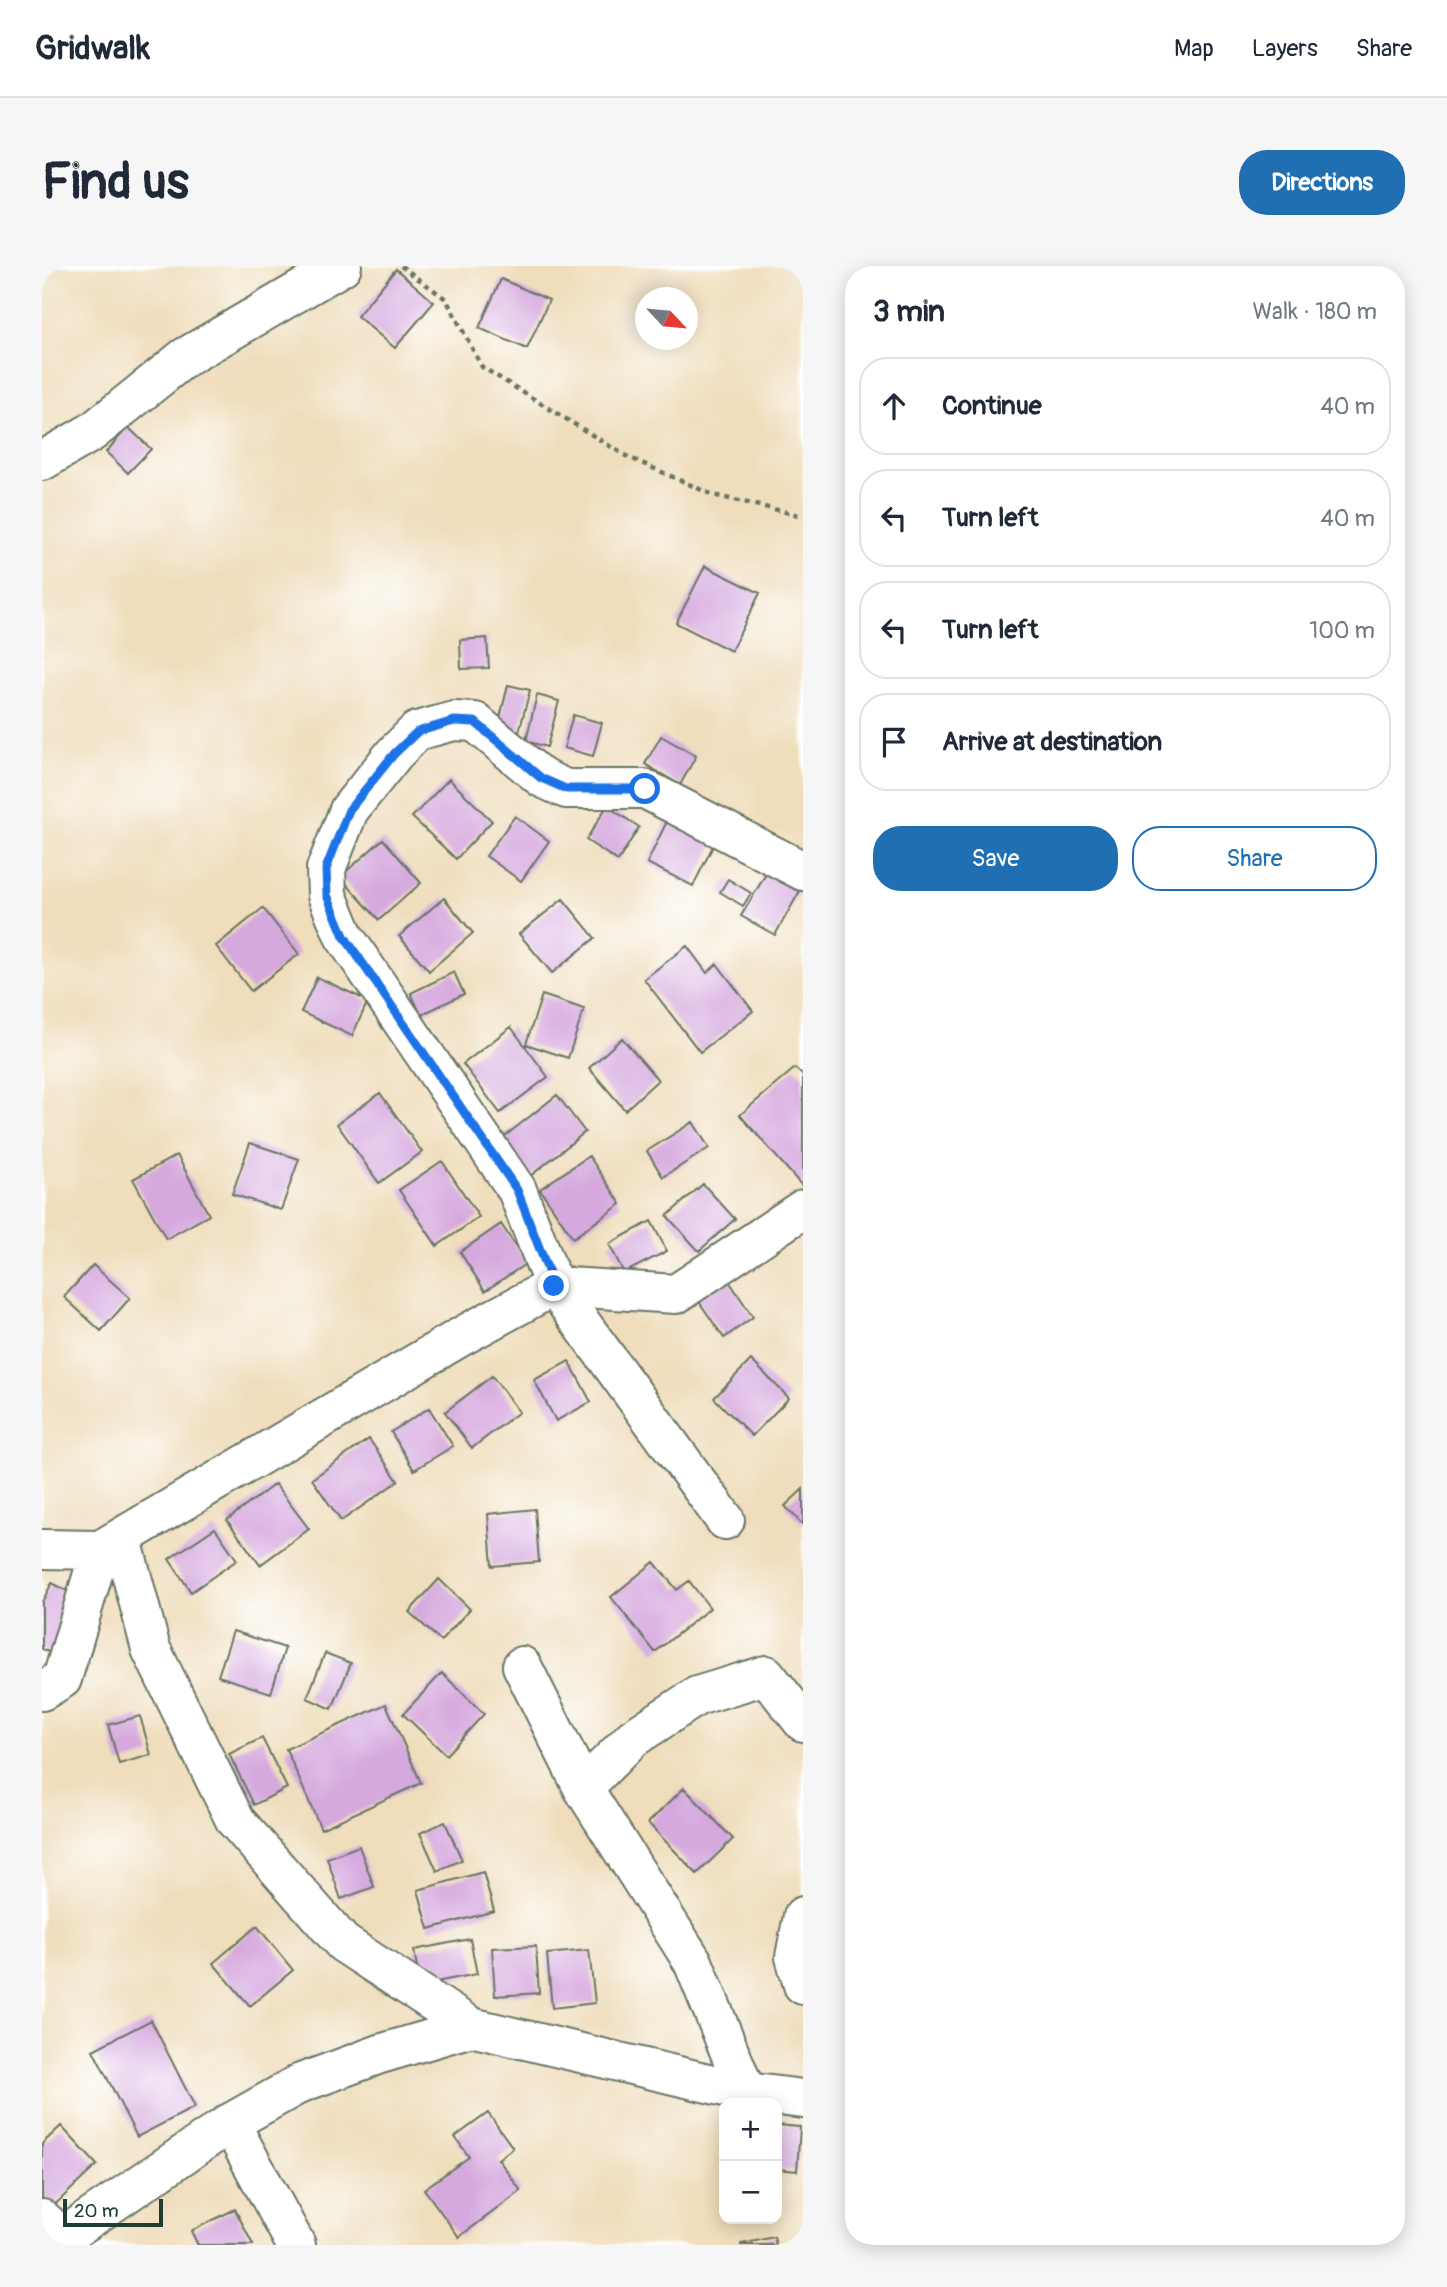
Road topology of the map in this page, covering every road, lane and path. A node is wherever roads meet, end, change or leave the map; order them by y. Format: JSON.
{"nodes":[{"id":1,"x":342,"y":266,"type":"edge"},
{"id":2,"x":401,"y":266,"type":"edge"},
{"id":3,"x":42,"y":461,"type":"edge"},
{"id":4,"x":803,"y":516,"type":"edge"},
{"id":5,"x":803,"y":871,"type":"edge"},
{"id":6,"x":803,"y":1209,"type":"edge"},
{"id":7,"x":554,"y":1286,"type":"junction"},
{"id":8,"x":725,"y":1520,"type":"dead end"},
{"id":9,"x":111,"y":1544,"type":"junction"},
{"id":10,"x":42,"y":1549,"type":"edge"},
{"id":11,"x":522,"y":1666,"type":"dead end"},
{"id":12,"x":42,"y":1691,"type":"edge"},
{"id":13,"x":803,"y":1722,"type":"edge"},
{"id":14,"x":583,"y":1788,"type":"junction"},
{"id":15,"x":803,"y":1916,"type":"edge"},
{"id":16,"x":803,"y":1985,"type":"edge"},
{"id":17,"x":471,"y":2027,"type":"junction"},
{"id":18,"x":746,"y":2092,"type":"junction"},
{"id":19,"x":803,"y":2099,"type":"edge"},
{"id":20,"x":230,"y":2123,"type":"junction"},
{"id":21,"x":51,"y":2234,"type":"edge"},
{"id":22,"x":296,"y":2245,"type":"edge"}],
"edges":[{"from":1,"to":3,"type":"street"},
{"from":2,"to":4,"type":"path"},
{"from":5,"to":7,"type":"street"},
{"from":6,"to":7,"type":"street"},
{"from":7,"to":8,"type":"street"},
{"from":7,"to":9,"type":"street"},
{"from":9,"to":10,"type":"street"},
{"from":9,"to":12,"type":"street"},
{"from":9,"to":17,"type":"street"},
{"from":11,"to":14,"type":"street"},
{"from":13,"to":14,"type":"street"},
{"from":14,"to":18,"type":"street"},
{"from":15,"to":16,"type":"street"},
{"from":17,"to":18,"type":"street"},
{"from":17,"to":20,"type":"street"},
{"from":18,"to":19,"type":"street"},
{"from":20,"to":21,"type":"street"},
{"from":20,"to":22,"type":"street"}]}
